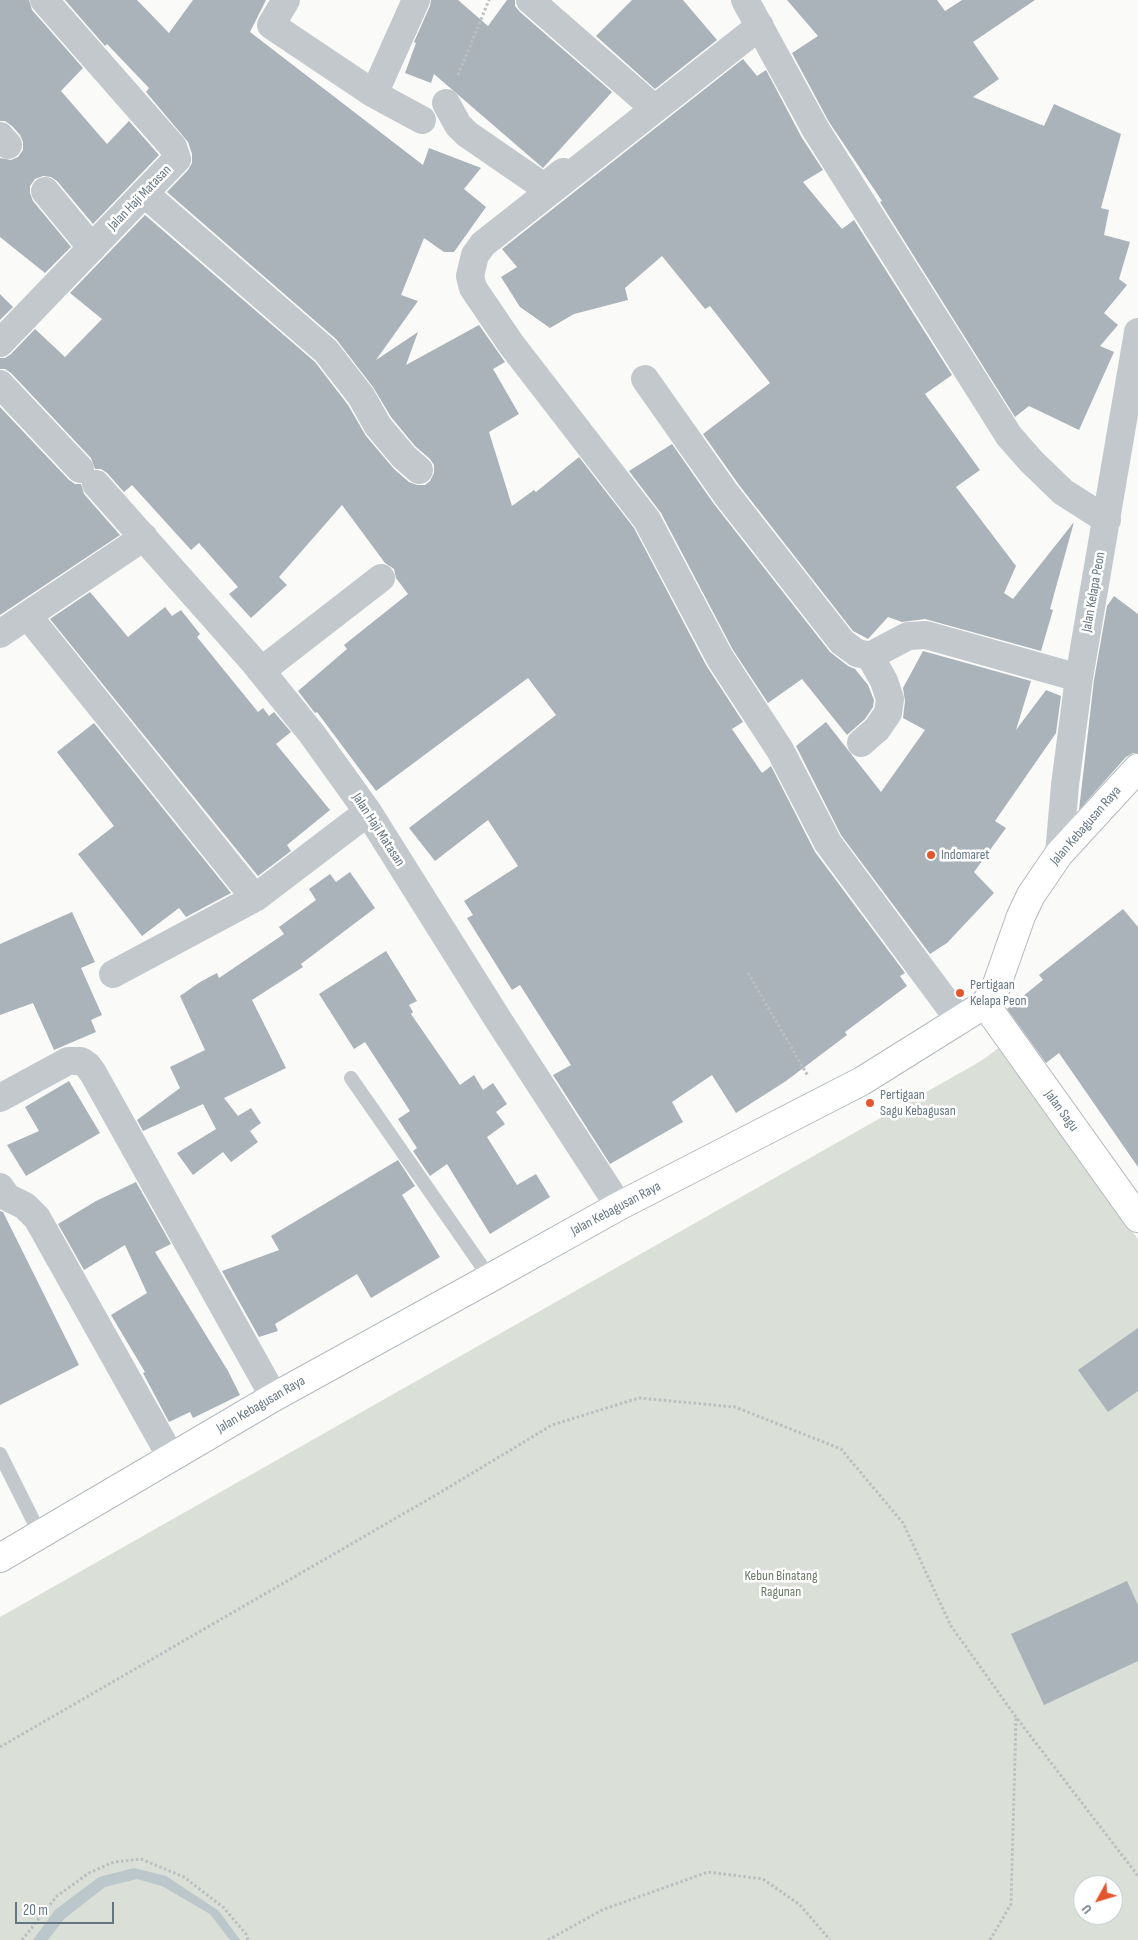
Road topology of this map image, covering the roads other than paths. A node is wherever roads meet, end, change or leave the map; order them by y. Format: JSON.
{"nodes":[{"id":1,"x":44,"y":0,"type":"edge"},
{"id":2,"x":286,"y":0,"type":"edge"},
{"id":3,"x":416,"y":0,"type":"edge"},
{"id":4,"x":530,"y":0,"type":"edge"},
{"id":5,"x":753,"y":14,"type":"edge"},
{"id":6,"x":374,"y":94,"type":"junction"},
{"id":7,"x":647,"y":102,"type":"junction"},
{"id":8,"x":446,"y":103,"type":"road end"},
{"id":9,"x":422,"y":120,"type":"dead end"},
{"id":10,"x":45,"y":191,"type":"dead end"},
{"id":11,"x":144,"y":193,"type":"junction"},
{"id":12,"x":92,"y":248,"type":"junction"},
{"id":13,"x":1138,"y":332,"type":"edge"},
{"id":14,"x":0,"y":343,"type":"edge"},
{"id":15,"x":645,"y":379,"type":"dead end"},
{"id":16,"x":0,"y":384,"type":"edge"},
{"id":17,"x":419,"y":470,"type":"dead end"},
{"id":18,"x":1106,"y":520,"type":"junction"},
{"id":19,"x":144,"y":537,"type":"junction"},
{"id":20,"x":382,"y":578,"type":"dead end"},
{"id":21,"x":28,"y":616,"type":"junction"},
{"id":22,"x":0,"y":634,"type":"edge"},
{"id":23,"x":870,"y":656,"type":"junction"},
{"id":24,"x":261,"y":671,"type":"junction"},
{"id":25,"x":1079,"y":678,"type":"junction"},
{"id":26,"x":861,"y":743,"type":"dead end"},
{"id":27,"x":1138,"y":768,"type":"edge"},
{"id":28,"x":368,"y":812,"type":"junction"},
{"id":29,"x":1059,"y":854,"type":"junction"},
{"id":30,"x":255,"y":898,"type":"junction"},
{"id":31,"x":113,"y":974,"type":"dead end"},
{"id":32,"x":985,"y":1004,"type":"junction"},
{"id":33,"x":960,"y":1021,"type":"junction"},
{"id":34,"x":351,"y":1078,"type":"dead end"},
{"id":35,"x":0,"y":1098,"type":"edge"},
{"id":36,"x":0,"y":1187,"type":"edge"},
{"id":37,"x":619,"y":1206,"type":"junction"},
{"id":38,"x":1138,"y":1218,"type":"edge"},
{"id":39,"x":490,"y":1278,"type":"junction"},
{"id":40,"x":274,"y":1397,"type":"junction"},
{"id":41,"x":0,"y":1454,"type":"edge"},
{"id":42,"x":171,"y":1457,"type":"junction"},
{"id":43,"x":40,"y":1534,"type":"junction"},
{"id":44,"x":0,"y":1558,"type":"edge"}],
"edges":[{"from":1,"to":11,"type":"street","name":"Jalan Haji Matasan"},
{"from":2,"to":6,"type":"street"},
{"from":3,"to":6,"type":"street"},
{"from":4,"to":7,"type":"street"},
{"from":5,"to":7,"type":"street"},
{"from":5,"to":18,"type":"street"},
{"from":5,"to":33,"type":"street"},
{"from":6,"to":9,"type":"street"},
{"from":7,"to":8,"type":"street"},
{"from":10,"to":12,"type":"street"},
{"from":11,"to":12,"type":"street","name":"Jalan Haji Matasan"},
{"from":11,"to":17,"type":"street"},
{"from":12,"to":14,"type":"street","name":"Jalan Haji Matasan"},
{"from":13,"to":18,"type":"street","name":"Jalan Kelapa Peon"},
{"from":15,"to":23,"type":"street"},
{"from":16,"to":19,"type":"street","name":"Jalan Haji Matasan"},
{"from":18,"to":25,"type":"street","name":"Jalan Kelapa Peon"},
{"from":19,"to":21,"type":"street"},
{"from":19,"to":24,"type":"street","name":"Jalan Haji Matasan"},
{"from":20,"to":24,"type":"street"},
{"from":21,"to":22,"type":"street"},
{"from":21,"to":30,"type":"street"},
{"from":23,"to":25,"type":"street"},
{"from":23,"to":26,"type":"street"},
{"from":24,"to":28,"type":"street","name":"Jalan Haji Matasan"},
{"from":25,"to":29,"type":"street","name":"Jalan Kelapa Peon"},
{"from":27,"to":29,"type":"main road","name":"Jalan Kebagusan Raya"},
{"from":28,"to":30,"type":"street"},
{"from":28,"to":37,"type":"street","name":"Jalan Haji Matasan"},
{"from":29,"to":32,"type":"main road","name":"Jalan Kebagusan Raya"},
{"from":30,"to":31,"type":"street"},
{"from":32,"to":33,"type":"main road","name":"Jalan Kebagusan Raya"},
{"from":32,"to":38,"type":"main road","name":"Jalan Sagu"},
{"from":33,"to":37,"type":"main road","name":"Jalan Kebagusan Raya"},
{"from":34,"to":39,"type":"lane"},
{"from":35,"to":40,"type":"street"},
{"from":36,"to":42,"type":"street"},
{"from":37,"to":39,"type":"main road","name":"Jalan Kebagusan Raya"},
{"from":39,"to":40,"type":"main road","name":"Jalan Kebagusan Raya"},
{"from":40,"to":42,"type":"main road","name":"Jalan Kebagusan Raya"},
{"from":41,"to":43,"type":"lane"},
{"from":42,"to":43,"type":"main road","name":"Jalan Kebagusan Raya"},
{"from":43,"to":44,"type":"main road","name":"Jalan Kebagusan Raya"}]}
